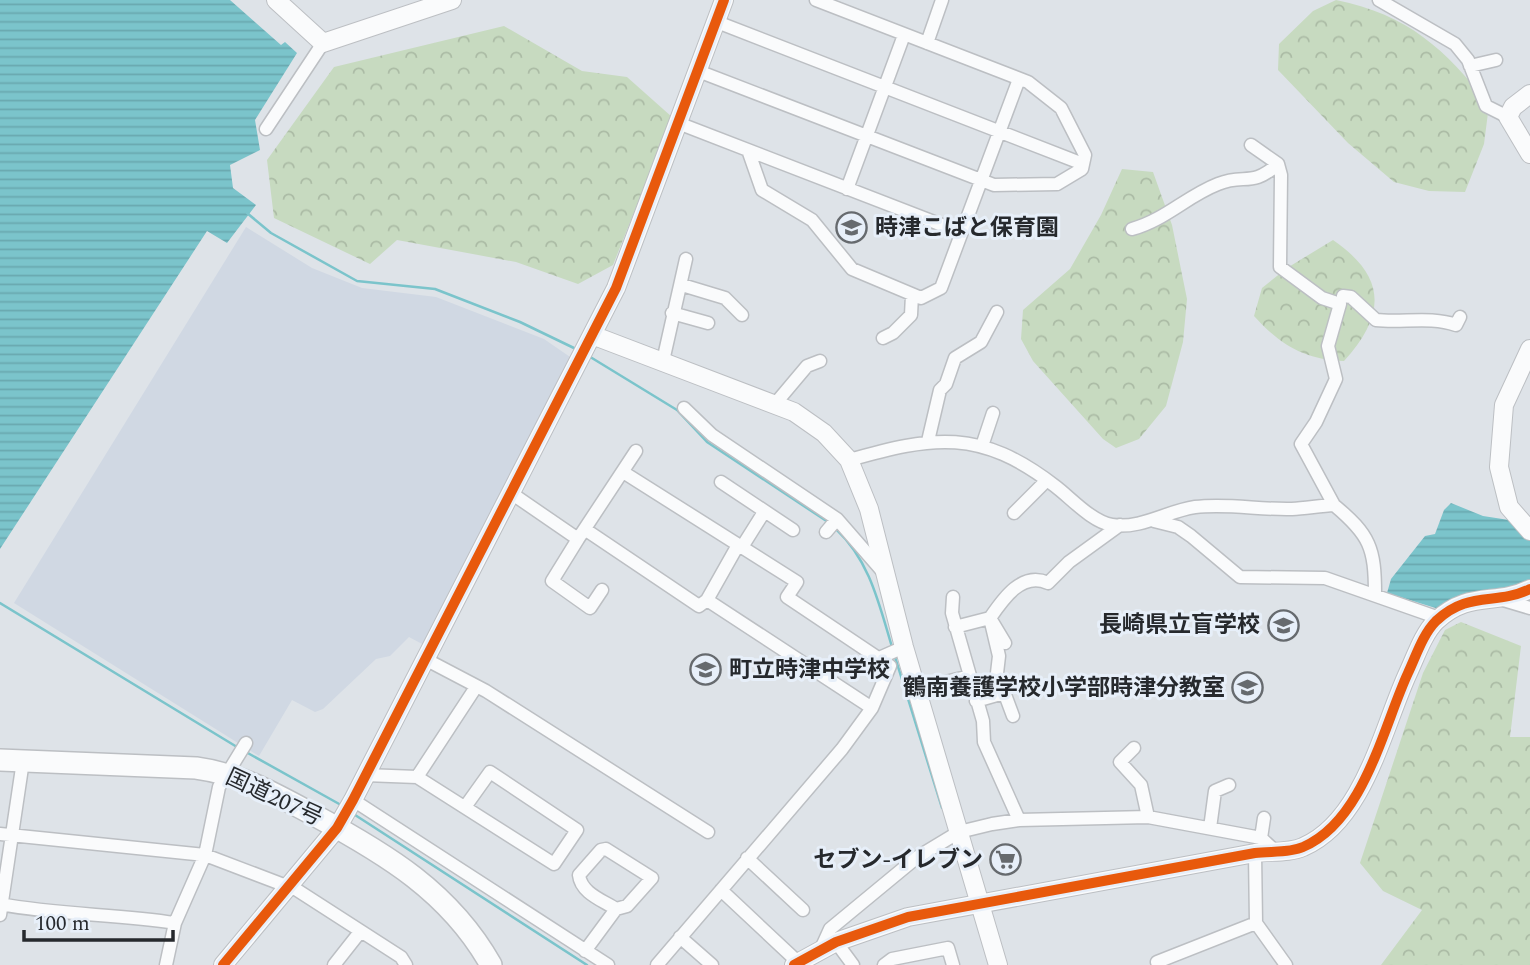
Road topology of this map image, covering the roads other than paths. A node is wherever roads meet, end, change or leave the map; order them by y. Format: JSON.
{"nodes":[{"id":1,"x":276,"y":0,"type":"edge"},
{"id":2,"x":452,"y":0,"type":"edge"},
{"id":3,"x":724,"y":0,"type":"edge"},
{"id":4,"x":816,"y":0,"type":"edge"},
{"id":5,"x":942,"y":0,"type":"edge"},
{"id":6,"x":1379,"y":0,"type":"edge"},
{"id":7,"x":718,"y":22,"type":"junction"},
{"id":8,"x":904,"y":35,"type":"junction"},
{"id":9,"x":323,"y":43,"type":"junction"},
{"id":10,"x":927,"y":43,"type":"junction"},
{"id":11,"x":1496,"y":60,"type":"dead end"},
{"id":12,"x":1470,"y":66,"type":"junction"},
{"id":13,"x":698,"y":71,"type":"junction"},
{"id":14,"x":1019,"y":79,"type":"junction"},
{"id":15,"x":884,"y":86,"type":"junction"},
{"id":16,"x":1530,"y":94,"type":"edge"},
{"id":17,"x":1508,"y":117,"type":"junction"},
{"id":18,"x":678,"y":123,"type":"junction"},
{"id":19,"x":266,"y":129,"type":"dead end"},
{"id":20,"x":1000,"y":130,"type":"junction"},
{"id":21,"x":866,"y":135,"type":"junction"},
{"id":22,"x":1251,"y":145,"type":"dead end"},
{"id":23,"x":748,"y":150,"type":"junction"},
{"id":24,"x":1530,"y":154,"type":"edge"},
{"id":25,"x":1083,"y":164,"type":"junction"},
{"id":26,"x":1278,"y":164,"type":"junction"},
{"id":27,"x":980,"y":179,"type":"junction"},
{"id":28,"x":847,"y":189,"type":"junction"},
{"id":29,"x":1132,"y":229,"type":"dead end"},
{"id":30,"x":960,"y":232,"type":"junction"},
{"id":31,"x":686,"y":258,"type":"dead end"},
{"id":32,"x":682,"y":285,"type":"junction"},
{"id":33,"x":912,"y":295,"type":"junction"},
{"id":34,"x":1343,"y":296,"type":"dead end"},
{"id":35,"x":997,"y":312,"type":"dead end"},
{"id":36,"x":672,"y":313,"type":"junction"},
{"id":37,"x":743,"y":315,"type":"dead end"},
{"id":38,"x":1460,"y":317,"type":"dead end"},
{"id":39,"x":708,"y":323,"type":"dead end"},
{"id":40,"x":592,"y":335,"type":"junction"},
{"id":41,"x":883,"y":338,"type":"dead end"},
{"id":42,"x":1328,"y":346,"type":"junction"},
{"id":43,"x":1530,"y":349,"type":"edge"},
{"id":44,"x":663,"y":360,"type":"junction"},
{"id":45,"x":820,"y":361,"type":"dead end"},
{"id":46,"x":1323,"y":377,"type":"dead end"},
{"id":47,"x":775,"y":404,"type":"junction"},
{"id":48,"x":684,"y":408,"type":"dead end"},
{"id":49,"x":993,"y":413,"type":"dead end"},
{"id":50,"x":928,"y":441,"type":"junction"},
{"id":51,"x":982,"y":446,"type":"junction"},
{"id":52,"x":636,"y":451,"type":"dead end"},
{"id":53,"x":849,"y":460,"type":"junction"},
{"id":54,"x":624,"y":472,"type":"junction"},
{"id":55,"x":1047,"y":480,"type":"junction"},
{"id":56,"x":721,"y":482,"type":"dead end"},
{"id":57,"x":511,"y":493,"type":"junction"},
{"id":58,"x":1334,"y":505,"type":"junction"},
{"id":59,"x":764,"y":512,"type":"junction"},
{"id":60,"x":1014,"y":513,"type":"dead end"},
{"id":61,"x":837,"y":519,"type":"junction"},
{"id":62,"x":1154,"y":521,"type":"junction"},
{"id":63,"x":1120,"y":525,"type":"junction"},
{"id":64,"x":793,"y":530,"type":"dead end"},
{"id":65,"x":1530,"y":531,"type":"edge"},
{"id":66,"x":826,"y":532,"type":"dead end"},
{"id":67,"x":582,"y":535,"type":"junction"},
{"id":68,"x":740,"y":546,"type":"junction"},
{"id":69,"x":887,"y":576,"type":"junction"},
{"id":70,"x":1530,"y":589,"type":"edge"},
{"id":71,"x":602,"y":590,"type":"dead end"},
{"id":72,"x":1375,"y":594,"type":"junction"},
{"id":73,"x":953,"y":597,"type":"dead end"},
{"id":74,"x":1498,"y":598,"type":"junction"},
{"id":75,"x":707,"y":600,"type":"junction"},
{"id":76,"x":1530,"y":608,"type":"edge"},
{"id":77,"x":990,"y":618,"type":"junction"},
{"id":78,"x":1438,"y":618,"type":"junction"},
{"id":79,"x":955,"y":627,"type":"junction"},
{"id":80,"x":1005,"y":643,"type":"dead end"},
{"id":81,"x":890,"y":652,"type":"junction"},
{"id":82,"x":425,"y":659,"type":"junction"},
{"id":83,"x":970,"y":676,"type":"junction"},
{"id":84,"x":476,"y":687,"type":"junction"},
{"id":85,"x":917,"y":689,"type":"junction"},
{"id":86,"x":1004,"y":693,"type":"junction"},
{"id":87,"x":976,"y":701,"type":"junction"},
{"id":88,"x":872,"y":708,"type":"junction"},
{"id":89,"x":1013,"y":716,"type":"dead end"},
{"id":90,"x":246,"y":743,"type":"dead end"},
{"id":91,"x":1135,"y":748,"type":"dead end"},
{"id":92,"x":0,"y":760,"type":"edge"},
{"id":93,"x":23,"y":761,"type":"junction"},
{"id":94,"x":232,"y":766,"type":"junction"},
{"id":95,"x":365,"y":775,"type":"junction"},
{"id":96,"x":417,"y":777,"type":"junction"},
{"id":97,"x":1229,"y":785,"type":"dead end"},
{"id":98,"x":353,"y":800,"type":"junction"},
{"id":99,"x":466,"y":807,"type":"junction"},
{"id":100,"x":1148,"y":817,"type":"junction"},
{"id":101,"x":1264,"y":818,"type":"dead end"},
{"id":102,"x":1019,"y":820,"type":"junction"},
{"id":103,"x":340,"y":823,"type":"junction"},
{"id":104,"x":1210,"y":828,"type":"junction"},
{"id":105,"x":708,"y":832,"type":"dead end"},
{"id":106,"x":6,"y":835,"type":"edge"},
{"id":107,"x":954,"y":835,"type":"junction"},
{"id":108,"x":1263,"y":847,"type":"junction"},
{"id":109,"x":205,"y":855,"type":"junction"},
{"id":110,"x":747,"y":859,"type":"junction"},
{"id":111,"x":288,"y":887,"type":"junction"},
{"id":112,"x":721,"y":890,"type":"junction"},
{"id":113,"x":973,"y":906,"type":"junction"},
{"id":114,"x":1,"y":908,"type":"edge"},
{"id":115,"x":616,"y":909,"type":"junction"},
{"id":116,"x":803,"y":909,"type":"dead end"},
{"id":117,"x":175,"y":923,"type":"junction"},
{"id":118,"x":1256,"y":923,"type":"junction"},
{"id":119,"x":360,"y":932,"type":"junction"},
{"id":120,"x":680,"y":937,"type":"junction"},
{"id":121,"x":836,"y":942,"type":"junction"},
{"id":122,"x":585,"y":951,"type":"junction"},
{"id":123,"x":820,"y":951,"type":"junction"},
{"id":124,"x":798,"y":964,"type":"edge"},
{"id":125,"x":1154,"y":964,"type":"edge"},
{"id":126,"x":166,"y":965,"type":"edge"},
{"id":127,"x":223,"y":965,"type":"edge"},
{"id":128,"x":334,"y":965,"type":"edge"},
{"id":129,"x":406,"y":965,"type":"edge"},
{"id":130,"x":491,"y":965,"type":"edge"},
{"id":131,"x":607,"y":965,"type":"edge"},
{"id":132,"x":657,"y":965,"type":"edge"},
{"id":133,"x":712,"y":965,"type":"edge"},
{"id":134,"x":853,"y":965,"type":"edge"},
{"id":135,"x":884,"y":965,"type":"edge"},
{"id":136,"x":953,"y":965,"type":"edge"},
{"id":137,"x":998,"y":965,"type":"edge"},
{"id":138,"x":1286,"y":965,"type":"edge"}],
"edges":[{"from":1,"to":9,"type":"street"},
{"from":2,"to":9,"type":"street"},
{"from":3,"to":7,"type":"street"},
{"from":4,"to":8,"type":"street"},
{"from":5,"to":10,"type":"street"},
{"from":6,"to":12,"type":"street"},
{"from":7,"to":13,"type":"street"},
{"from":7,"to":15,"type":"street"},
{"from":8,"to":10,"type":"street"},
{"from":8,"to":15,"type":"street"},
{"from":9,"to":19,"type":"street"},
{"from":10,"to":14,"type":"street"},
{"from":11,"to":12,"type":"street"},
{"from":12,"to":17,"type":"street"},
{"from":13,"to":18,"type":"street"},
{"from":13,"to":21,"type":"street"},
{"from":14,"to":20,"type":"street"},
{"from":14,"to":25,"type":"street"},
{"from":15,"to":20,"type":"street"},
{"from":15,"to":21,"type":"street"},
{"from":16,"to":17,"type":"street"},
{"from":17,"to":24,"type":"street"},
{"from":18,"to":23,"type":"street"},
{"from":18,"to":40,"type":"street"},
{"from":20,"to":25,"type":"street"},
{"from":20,"to":27,"type":"street"},
{"from":21,"to":27,"type":"street"},
{"from":21,"to":28,"type":"street"},
{"from":22,"to":26,"type":"street"},
{"from":23,"to":28,"type":"street"},
{"from":23,"to":33,"type":"street"},
{"from":25,"to":27,"type":"street"},
{"from":26,"to":29,"type":"street"},
{"from":26,"to":42,"type":"street"},
{"from":27,"to":30,"type":"street"},
{"from":28,"to":30,"type":"street"},
{"from":30,"to":33,"type":"street"},
{"from":31,"to":32,"type":"street"},
{"from":32,"to":36,"type":"street"},
{"from":32,"to":37,"type":"street"},
{"from":33,"to":41,"type":"street"},
{"from":34,"to":38,"type":"street"},
{"from":35,"to":50,"type":"street"},
{"from":36,"to":39,"type":"street"},
{"from":36,"to":44,"type":"street"},
{"from":40,"to":44,"type":"street"},
{"from":40,"to":57,"type":"street"},
{"from":42,"to":46,"type":"street"},
{"from":42,"to":58,"type":"street"},
{"from":43,"to":65,"type":"street"},
{"from":44,"to":47,"type":"street"},
{"from":45,"to":47,"type":"street"},
{"from":47,"to":53,"type":"street"},
{"from":48,"to":61,"type":"street"},
{"from":49,"to":51,"type":"street"},
{"from":50,"to":51,"type":"street"},
{"from":50,"to":53,"type":"street"},
{"from":51,"to":55,"type":"street"},
{"from":52,"to":54,"type":"street"},
{"from":53,"to":69,"type":"street"},
{"from":54,"to":67,"type":"street"},
{"from":54,"to":68,"type":"street"},
{"from":55,"to":60,"type":"street"},
{"from":55,"to":63,"type":"street"},
{"from":56,"to":59,"type":"street"},
{"from":57,"to":67,"type":"street"},
{"from":57,"to":82,"type":"street"},
{"from":58,"to":62,"type":"street"},
{"from":58,"to":72,"type":"street"},
{"from":59,"to":64,"type":"street"},
{"from":59,"to":68,"type":"street"},
{"from":61,"to":66,"type":"street"},
{"from":61,"to":69,"type":"street"},
{"from":62,"to":63,"type":"street"},
{"from":62,"to":72,"type":"street"},
{"from":63,"to":77,"type":"street"},
{"from":67,"to":71,"type":"street"},
{"from":67,"to":75,"type":"street"},
{"from":68,"to":75,"type":"street"},
{"from":68,"to":81,"type":"street"},
{"from":69,"to":81,"type":"street"},
{"from":70,"to":74,"type":"street"},
{"from":72,"to":78,"type":"street"},
{"from":73,"to":79,"type":"street"},
{"from":74,"to":76,"type":"street"},
{"from":74,"to":78,"type":"street"},
{"from":75,"to":88,"type":"street"},
{"from":77,"to":79,"type":"street"},
{"from":77,"to":80,"type":"street"},
{"from":77,"to":86,"type":"street"},
{"from":78,"to":108,"type":"street"},
{"from":79,"to":83,"type":"street"},
{"from":81,"to":85,"type":"street"},
{"from":81,"to":88,"type":"street"},
{"from":82,"to":84,"type":"street"},
{"from":82,"to":95,"type":"street"},
{"from":83,"to":85,"type":"street"},
{"from":83,"to":87,"type":"street"},
{"from":84,"to":96,"type":"street"},
{"from":84,"to":105,"type":"street"},
{"from":85,"to":107,"type":"street"},
{"from":86,"to":87,"type":"street"},
{"from":86,"to":89,"type":"street"},
{"from":87,"to":102,"type":"street"},
{"from":88,"to":110,"type":"street"},
{"from":90,"to":94,"type":"street"},
{"from":91,"to":100,"type":"street"},
{"from":92,"to":93,"type":"highway","name":"国道207号"},
{"from":93,"to":94,"type":"highway","name":"国道207号"},
{"from":93,"to":106,"type":"street"},
{"from":94,"to":103,"type":"highway","name":"国道207号"},
{"from":94,"to":109,"type":"street"},
{"from":95,"to":96,"type":"street"},
{"from":95,"to":98,"type":"street"},
{"from":96,"to":99,"type":"street"},
{"from":97,"to":104,"type":"street"},
{"from":98,"to":103,"type":"street"},
{"from":98,"to":122,"type":"street"},
{"from":99,"to":99,"type":"street"},
{"from":100,"to":102,"type":"street"},
{"from":100,"to":104,"type":"street"},
{"from":101,"to":108,"type":"street"},
{"from":102,"to":107,"type":"street"},
{"from":103,"to":111,"type":"street"},
{"from":103,"to":130,"type":"highway","name":"国道207号"},
{"from":104,"to":108,"type":"street"},
{"from":106,"to":109,"type":"street"},
{"from":106,"to":114,"type":"street"},
{"from":107,"to":113,"type":"street"},
{"from":107,"to":123,"type":"street"},
{"from":108,"to":113,"type":"street"},
{"from":108,"to":118,"type":"street"},
{"from":109,"to":111,"type":"street"},
{"from":109,"to":117,"type":"street"},
{"from":110,"to":112,"type":"street"},
{"from":110,"to":116,"type":"street"},
{"from":111,"to":119,"type":"street"},
{"from":111,"to":127,"type":"street"},
{"from":112,"to":120,"type":"street"},
{"from":112,"to":124,"type":"street"},
{"from":113,"to":121,"type":"street"},
{"from":113,"to":137,"type":"street"},
{"from":114,"to":117,"type":"street"},
{"from":115,"to":115,"type":"street"},
{"from":115,"to":122,"type":"street"},
{"from":117,"to":126,"type":"street"},
{"from":118,"to":125,"type":"street"},
{"from":118,"to":138,"type":"street"},
{"from":119,"to":128,"type":"street"},
{"from":119,"to":129,"type":"street"},
{"from":120,"to":132,"type":"street"},
{"from":120,"to":133,"type":"street"},
{"from":121,"to":123,"type":"street"},
{"from":121,"to":134,"type":"street"},
{"from":122,"to":131,"type":"street"},
{"from":123,"to":124,"type":"street"},
{"from":135,"to":136,"type":"street"}]}
